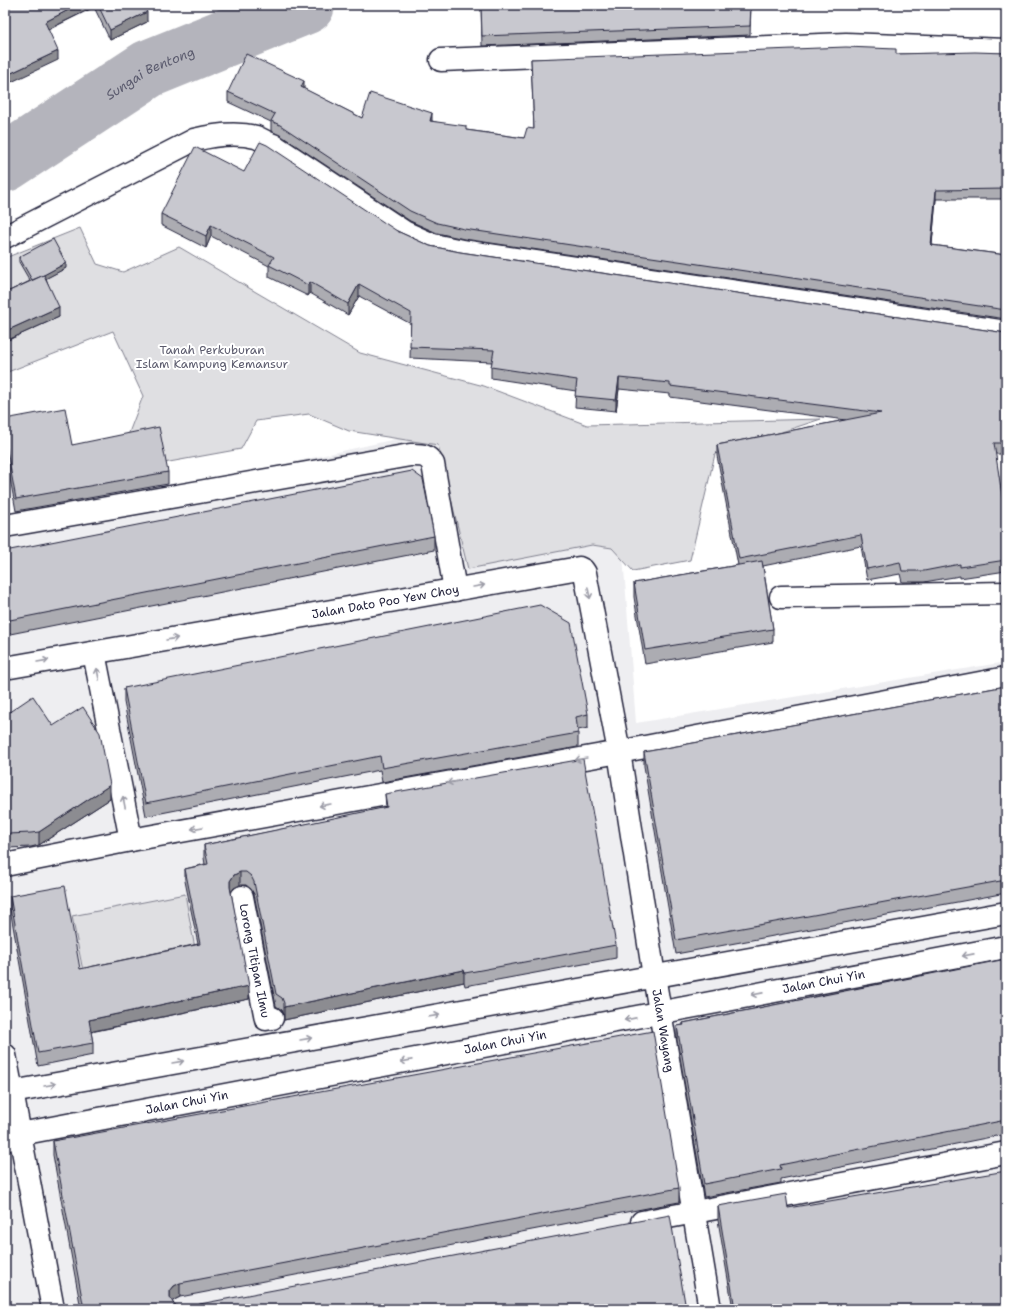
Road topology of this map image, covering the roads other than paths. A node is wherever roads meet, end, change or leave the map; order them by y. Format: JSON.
{"nodes":[{"id":1,"x":1006,"y":50,"type":"edge"},
{"id":2,"x":441,"y":60,"type":"dead end"},
{"id":3,"x":5,"y":237,"type":"edge"},
{"id":4,"x":1006,"y":332,"type":"edge"},
{"id":5,"x":5,"y":526,"type":"edge"},
{"id":6,"x":455,"y":590,"type":"junction"},
{"id":7,"x":1006,"y":593,"type":"edge"},
{"id":8,"x":780,"y":597,"type":"dead end"},
{"id":9,"x":94,"y":653,"type":"junction"},
{"id":10,"x":5,"y":668,"type":"edge"},
{"id":11,"x":1006,"y":678,"type":"edge"},
{"id":12,"x":620,"y":752,"type":"junction"},
{"id":13,"x":131,"y":840,"type":"junction"},
{"id":14,"x":5,"y":865,"type":"edge"},
{"id":15,"x":242,"y":897,"type":"dead end"},
{"id":16,"x":1006,"y":913,"type":"edge"},
{"id":17,"x":1006,"y":947,"type":"edge"},
{"id":18,"x":654,"y":976,"type":"junction"},
{"id":19,"x":660,"y":1013,"type":"junction"},
{"id":20,"x":272,"y":1018,"type":"dead end"},
{"id":21,"x":5,"y":1055,"type":"edge"},
{"id":22,"x":12,"y":1092,"type":"junction"},
{"id":23,"x":12,"y":1137,"type":"edge"},
{"id":24,"x":1006,"y":1153,"type":"edge"},
{"id":25,"x":694,"y":1212,"type":"junction"},
{"id":26,"x":624,"y":1226,"type":"edge"},
{"id":27,"x":53,"y":1309,"type":"edge"},
{"id":28,"x":710,"y":1309,"type":"edge"}],
"edges":[{"from":1,"to":2,"type":"street"},
{"from":3,"to":4,"type":"street"},
{"from":5,"to":6,"type":"street"},
{"from":9,"to":6,"type":"street","name":"Jalan Dato Poo Yew Choy","one_way":true},
{"from":6,"to":12,"type":"street","name":"Jalan Dato Poo Yew Choy","one_way":true},
{"from":7,"to":8,"type":"street"},
{"from":10,"to":9,"type":"street","name":"Jalan Dato Poo Yew Choy","one_way":true},
{"from":13,"to":9,"type":"street","one_way":true},
{"from":11,"to":12,"type":"street"},
{"from":12,"to":13,"type":"street","one_way":true},
{"from":12,"to":18,"type":"street","name":"Jalan Wayang"},
{"from":13,"to":14,"type":"street"},
{"from":15,"to":20,"type":"street","name":"Lorong Titipan Ilmu"},
{"from":16,"to":18,"type":"street"},
{"from":17,"to":19,"type":"street","name":"Jalan Chui Yin","one_way":true},
{"from":18,"to":19,"type":"street","name":"Jalan Wayang"},
{"from":22,"to":18,"type":"street","one_way":true},
{"from":19,"to":23,"type":"street","name":"Jalan Chui Yin","one_way":true},
{"from":19,"to":25,"type":"street","name":"Jalan Wayang"},
{"from":21,"to":22,"type":"street"},
{"from":22,"to":23,"type":"street"},
{"from":23,"to":27,"type":"street"},
{"from":24,"to":25,"type":"street"},
{"from":25,"to":26,"type":"street"},
{"from":25,"to":28,"type":"street","name":"Jalan Wayang"}]}
